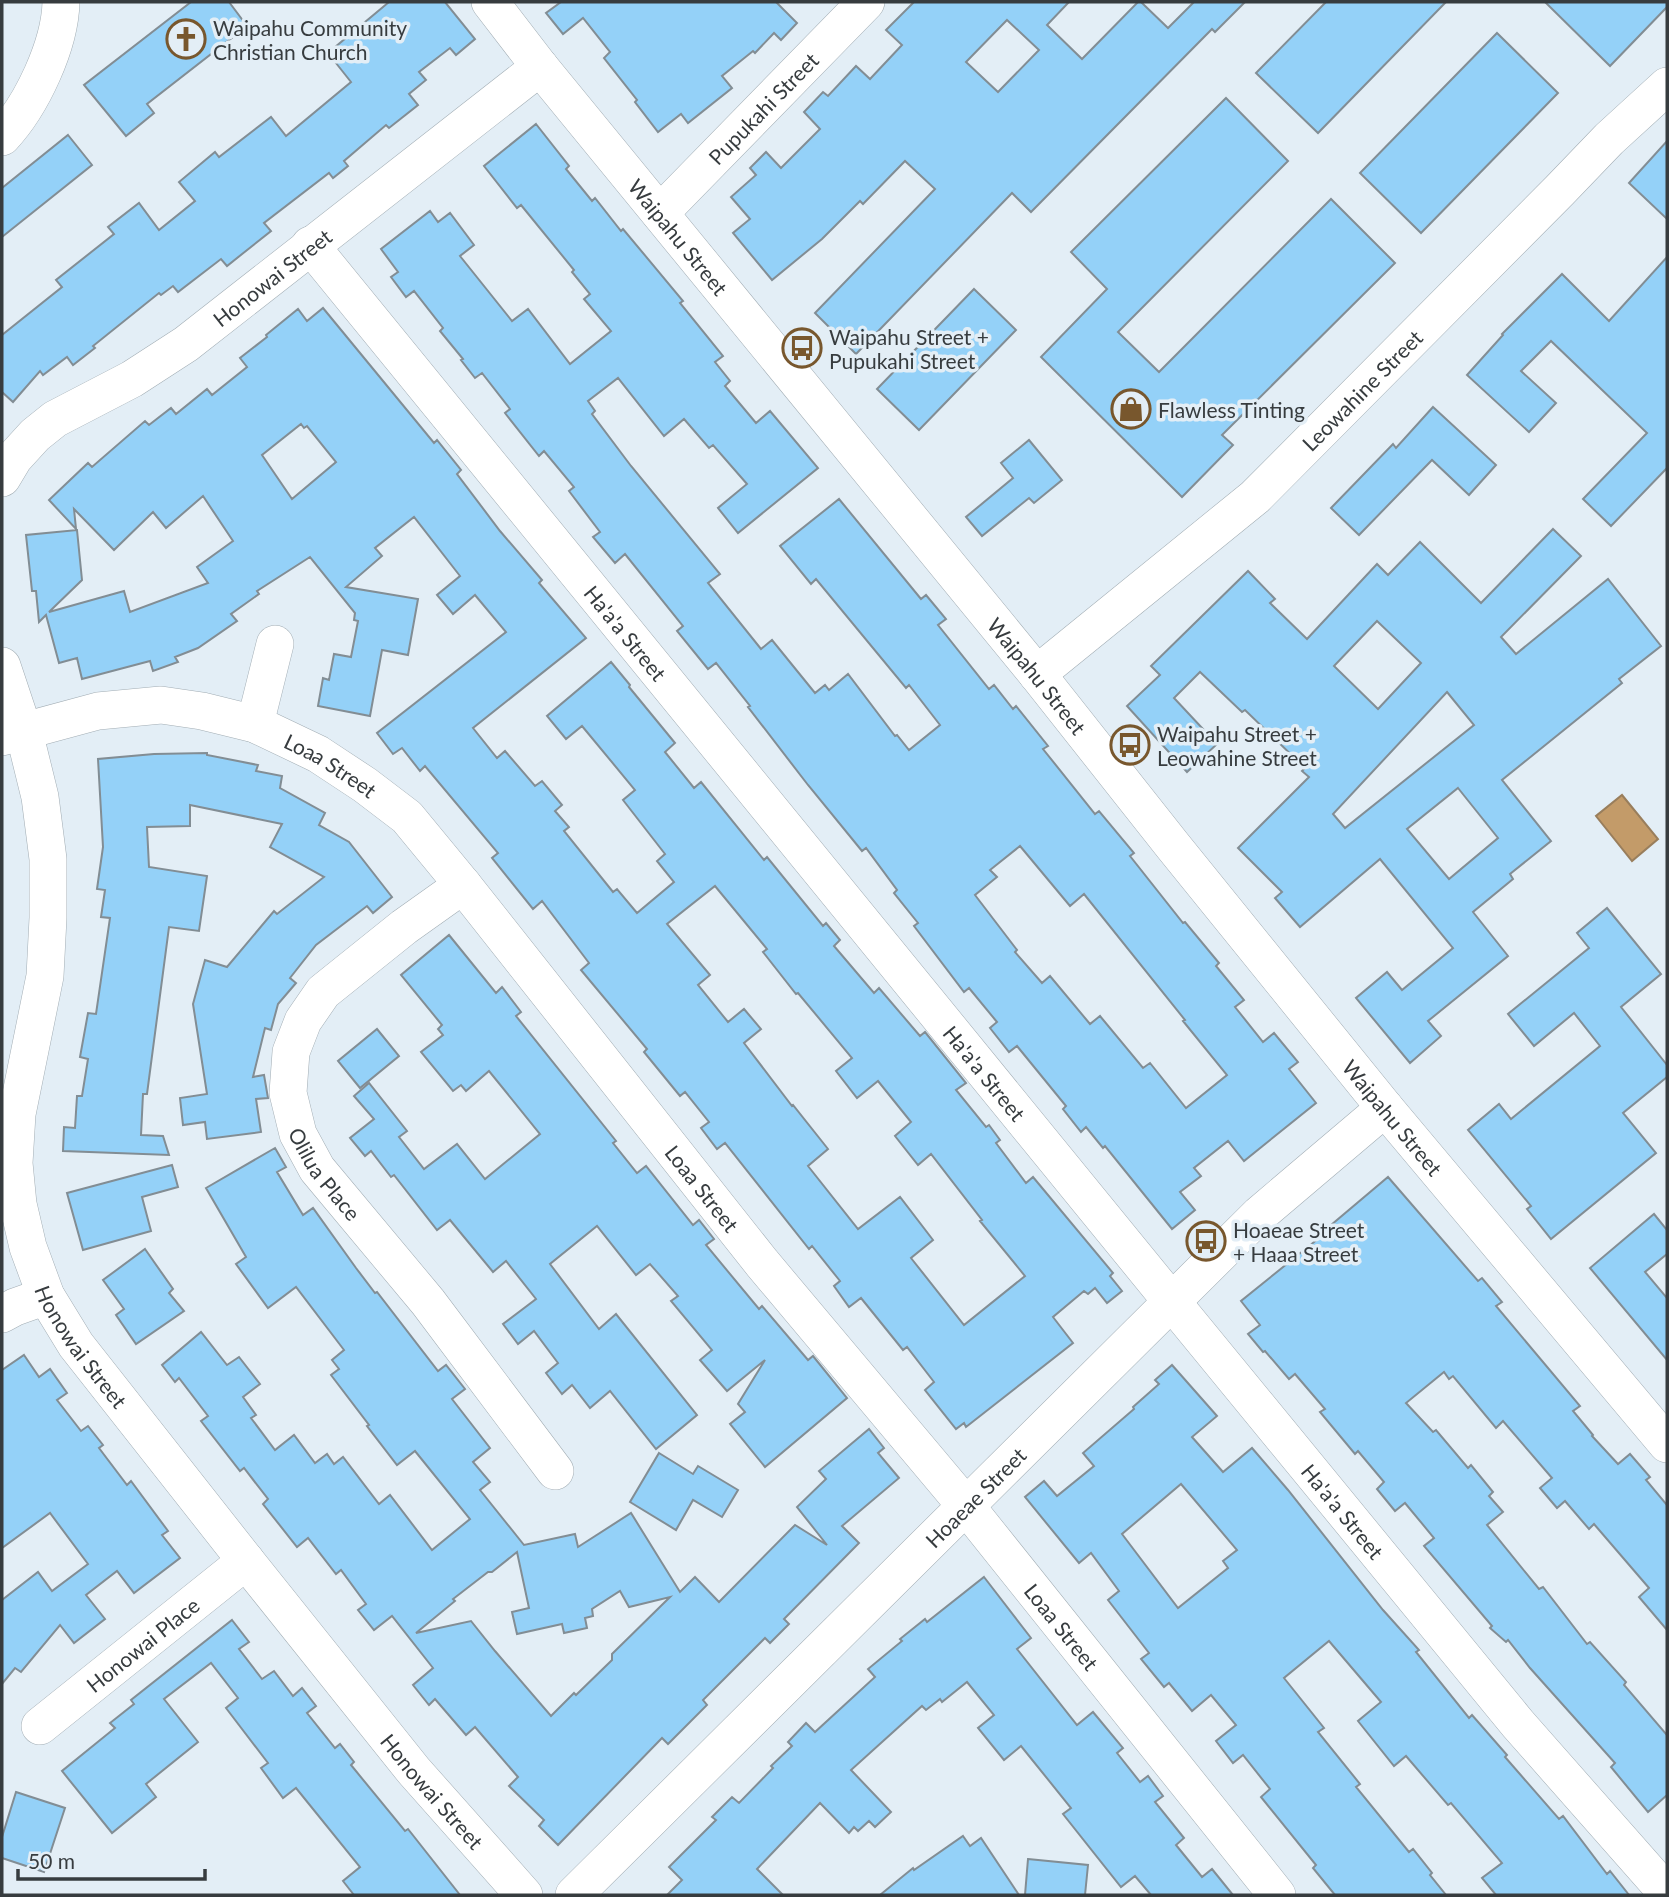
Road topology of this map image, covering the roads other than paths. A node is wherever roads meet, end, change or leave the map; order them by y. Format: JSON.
{"nodes":[{"id":1,"x":61,"y":2,"type":"edge"},
{"id":2,"x":490,"y":2,"type":"edge"},
{"id":3,"x":857,"y":5,"type":"edge"},
{"id":4,"x":540,"y":67,"type":"junction"},
{"id":5,"x":1667,"y":86,"type":"edge"},
{"id":6,"x":2,"y":136,"type":"edge"},
{"id":7,"x":660,"y":213,"type":"junction"},
{"id":8,"x":310,"y":245,"type":"junction"},
{"id":9,"x":2,"y":478,"type":"edge"},
{"id":10,"x":275,"y":644,"type":"dead end"},
{"id":11,"x":2,"y":666,"type":"edge"},
{"id":12,"x":1037,"y":674,"type":"junction"},
{"id":13,"x":255,"y":724,"type":"junction"},
{"id":14,"x":13,"y":734,"type":"edge"},
{"id":15,"x":463,"y":885,"type":"junction"},
{"id":16,"x":1385,"y":1108,"type":"junction"},
{"id":17,"x":46,"y":1296,"type":"junction"},
{"id":18,"x":1172,"y":1303,"type":"junction"},
{"id":19,"x":2,"y":1314,"type":"edge"},
{"id":20,"x":1667,"y":1444,"type":"edge"},
{"id":21,"x":555,"y":1471,"type":"dead end"},
{"id":22,"x":967,"y":1506,"type":"junction"},
{"id":23,"x":246,"y":1561,"type":"junction"},
{"id":24,"x":40,"y":1726,"type":"dead end"},
{"id":25,"x":1667,"y":1893,"type":"edge"},
{"id":26,"x":524,"y":1895,"type":"edge"},
{"id":27,"x":574,"y":1895,"type":"edge"},
{"id":28,"x":1277,"y":1895,"type":"edge"}],
"edges":[{"from":1,"to":6,"type":"street"},
{"from":2,"to":4,"type":"street","name":"Waipahu Street"},
{"from":3,"to":7,"type":"street","name":"Pupukahi Street"},
{"from":4,"to":7,"type":"street","name":"Waipahu Street"},
{"from":4,"to":8,"type":"street","name":"Honowai Street"},
{"from":5,"to":12,"type":"street","name":"Leowahine Street"},
{"from":7,"to":12,"type":"street","name":"Waipahu Street"},
{"from":8,"to":9,"type":"street","name":"Honowai Street"},
{"from":8,"to":18,"type":"street","name":"Ha'a'a Street"},
{"from":10,"to":13,"type":"street"},
{"from":11,"to":14,"type":"street","name":"Honowai Street"},
{"from":12,"to":16,"type":"street","name":"Waipahu Street"},
{"from":13,"to":14,"type":"street","name":"Loaa Street"},
{"from":13,"to":15,"type":"street","name":"Loaa Street"},
{"from":14,"to":17,"type":"street","name":"Honowai Street"},
{"from":15,"to":21,"type":"street","name":"Olilua Place"},
{"from":15,"to":22,"type":"street","name":"Loaa Street"},
{"from":16,"to":18,"type":"street","name":"Hoaeae Street"},
{"from":16,"to":20,"type":"street","name":"Waipahu Street"},
{"from":17,"to":19,"type":"street"},
{"from":17,"to":23,"type":"street","name":"Honowai Street"},
{"from":18,"to":22,"type":"street","name":"Hoaeae Street"},
{"from":18,"to":25,"type":"street","name":"Ha'a'a Street"},
{"from":22,"to":27,"type":"street","name":"Hoaeae Street"},
{"from":22,"to":28,"type":"street","name":"Loaa Street"},
{"from":23,"to":24,"type":"street","name":"Honowai Place"},
{"from":23,"to":26,"type":"street","name":"Honowai Street"}]}
